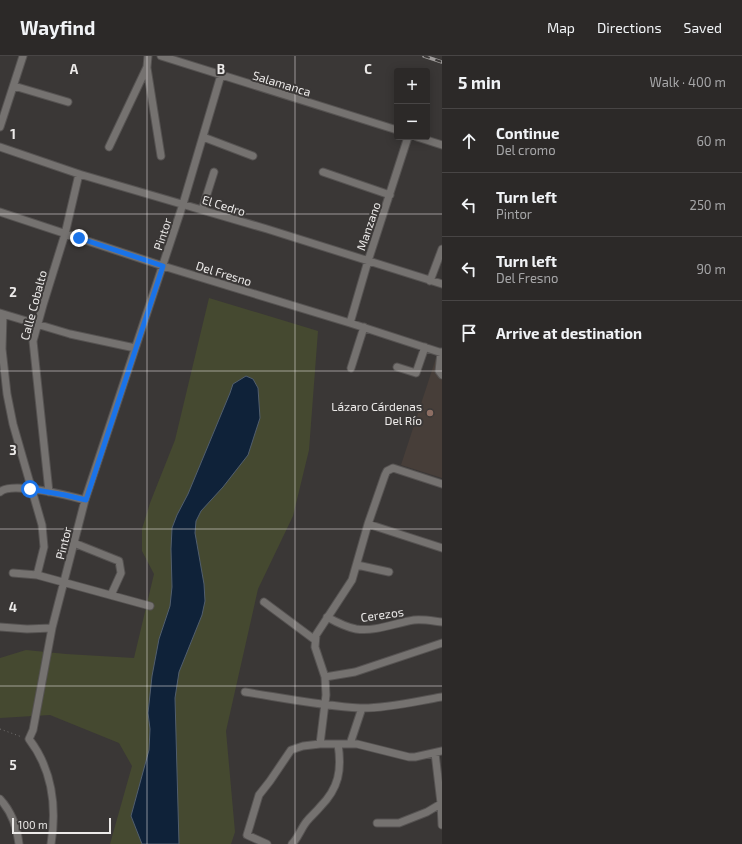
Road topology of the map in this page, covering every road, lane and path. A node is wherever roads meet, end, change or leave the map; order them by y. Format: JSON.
{"nodes":[{"id":1,"x":23,"y":56,"type":"edge"},
{"id":2,"x":148,"y":56,"type":"edge"},
{"id":3,"x":161,"y":56,"type":"edge"},
{"id":4,"x":147,"y":67,"type":"junction"},
{"id":5,"x":221,"y":75,"type":"junction"},
{"id":6,"x":14,"y":86,"type":"junction"},
{"id":7,"x":68,"y":102,"type":"dead end"},
{"id":8,"x":0,"y":127,"type":"edge"},
{"id":9,"x":394,"y":129,"type":"edge"},
{"id":10,"x":203,"y":137,"type":"junction"},
{"id":11,"x":407,"y":140,"type":"edge"},
{"id":12,"x":427,"y":140,"type":"edge"},
{"id":13,"x":442,"y":145,"type":"edge"},
{"id":14,"x":0,"y":147,"type":"edge"},
{"id":15,"x":109,"y":147,"type":"dead end"},
{"id":16,"x":161,"y":156,"type":"dead end"},
{"id":17,"x":253,"y":156,"type":"dead end"},
{"id":18,"x":214,"y":172,"type":"dead end"},
{"id":19,"x":323,"y":172,"type":"dead end"},
{"id":20,"x":79,"y":174,"type":"junction"},
{"id":21,"x":390,"y":195,"type":"junction"},
{"id":22,"x":183,"y":204,"type":"junction"},
{"id":23,"x":202,"y":210,"type":"junction"},
{"id":24,"x":0,"y":212,"type":"edge"},
{"id":25,"x":65,"y":234,"type":"junction"},
{"id":26,"x":442,"y":249,"type":"edge"},
{"id":27,"x":368,"y":262,"type":"junction"},
{"id":28,"x":163,"y":266,"type":"junction"},
{"id":29,"x":430,"y":281,"type":"junction"},
{"id":30,"x":442,"y":284,"type":"edge"},
{"id":31,"x":2,"y":313,"type":"edge"},
{"id":32,"x":350,"y":323,"type":"junction"},
{"id":33,"x":37,"y":325,"type":"junction"},
{"id":34,"x":364,"y":327,"type":"junction"},
{"id":35,"x":425,"y":347,"type":"junction"},
{"id":36,"x":135,"y":348,"type":"junction"},
{"id":37,"x":441,"y":352,"type":"edge"},
{"id":38,"x":397,"y":367,"type":"dead end"},
{"id":39,"x":351,"y":368,"type":"dead end"},
{"id":40,"x":442,"y":375,"type":"edge"},
{"id":41,"x":442,"y":484,"type":"edge"},
{"id":42,"x":30,"y":489,"type":"junction"},
{"id":43,"x":0,"y":492,"type":"edge"},
{"id":44,"x":49,"y":492,"type":"junction"},
{"id":45,"x":86,"y":500,"type":"junction"},
{"id":46,"x":368,"y":524,"type":"junction"},
{"id":47,"x":74,"y":543,"type":"junction"},
{"id":48,"x":442,"y":548,"type":"edge"},
{"id":49,"x":357,"y":565,"type":"junction"},
{"id":50,"x":389,"y":572,"type":"dead end"},
{"id":51,"x":13,"y":573,"type":"dead end"},
{"id":52,"x":37,"y":575,"type":"junction"},
{"id":53,"x":65,"y":583,"type":"junction"},
{"id":54,"x":111,"y":595,"type":"junction"},
{"id":55,"x":264,"y":602,"type":"dead end"},
{"id":56,"x":150,"y":606,"type":"dead end"},
{"id":57,"x":327,"y":617,"type":"junction"},
{"id":58,"x":442,"y":622,"type":"edge"},
{"id":59,"x":0,"y":627,"type":"edge"},
{"id":60,"x":52,"y":628,"type":"junction"},
{"id":61,"x":315,"y":640,"type":"junction"},
{"id":62,"x":442,"y":643,"type":"edge"},
{"id":63,"x":325,"y":677,"type":"junction"},
{"id":64,"x":245,"y":692,"type":"dead end"},
{"id":65,"x":442,"y":697,"type":"edge"},
{"id":66,"x":326,"y":704,"type":"junction"},
{"id":67,"x":362,"y":708,"type":"junction"},
{"id":68,"x":0,"y":729,"type":"edge"},
{"id":69,"x":29,"y":739,"type":"junction"},
{"id":70,"x":320,"y":744,"type":"junction"},
{"id":71,"x":338,"y":744,"type":"junction"},
{"id":72,"x":350,"y":744,"type":"junction"},
{"id":73,"x":438,"y":752,"type":"edge"},
{"id":74,"x":0,"y":799,"type":"edge"},
{"id":75,"x":442,"y":803,"type":"edge"},
{"id":76,"x":377,"y":823,"type":"dead end"},
{"id":77,"x":442,"y":825,"type":"edge"},
{"id":78,"x":19,"y":844,"type":"edge"},
{"id":79,"x":51,"y":844,"type":"edge"},
{"id":80,"x":267,"y":844,"type":"edge"},
{"id":81,"x":292,"y":844,"type":"edge"}],
"edges":[{"from":1,"to":6,"type":"street"},
{"from":2,"to":4,"type":"street"},
{"from":3,"to":5,"type":"street","name":"Salamanca"},
{"from":4,"to":15,"type":"street"},
{"from":4,"to":16,"type":"street"},
{"from":5,"to":9,"type":"street","name":"Salamanca"},
{"from":5,"to":10,"type":"street","name":"Pintor"},
{"from":6,"to":7,"type":"street"},
{"from":6,"to":8,"type":"street"},
{"from":10,"to":17,"type":"street"},
{"from":10,"to":22,"type":"street","name":"Pintor"},
{"from":11,"to":21,"type":"street","name":"Manzano"},
{"from":12,"to":13,"type":"street"},
{"from":14,"to":20,"type":"street","name":"El Cedro"},
{"from":18,"to":23,"type":"street"},
{"from":19,"to":21,"type":"street"},
{"from":20,"to":22,"type":"street","name":"El Cedro"},
{"from":20,"to":25,"type":"street","name":"Calle Cobalto"},
{"from":21,"to":27,"type":"street","name":"Manzano"},
{"from":22,"to":23,"type":"street","name":"El Cedro"},
{"from":22,"to":28,"type":"street","name":"Pintor"},
{"from":23,"to":27,"type":"street","name":"El Cedro"},
{"from":24,"to":25,"type":"street","name":"Del Fresno"},
{"from":25,"to":28,"type":"street","name":"Del Fresno"},
{"from":25,"to":33,"type":"street","name":"Calle Cobalto"},
{"from":26,"to":29,"type":"street"},
{"from":27,"to":29,"type":"street","name":"El Cedro"},
{"from":27,"to":32,"type":"street","name":"Manzano"},
{"from":28,"to":32,"type":"street","name":"Del Fresno"},
{"from":28,"to":36,"type":"street","name":"Pintor"},
{"from":29,"to":30,"type":"street","name":"El Cedro"},
{"from":31,"to":33,"type":"street"},
{"from":31,"to":42,"type":"street"},
{"from":32,"to":34,"type":"street","name":"Del Fresno"},
{"from":33,"to":36,"type":"street"},
{"from":33,"to":44,"type":"street","name":"Calle Cobalto"},
{"from":34,"to":35,"type":"street","name":"Del Fresno"},
{"from":34,"to":39,"type":"street"},
{"from":35,"to":37,"type":"street","name":"Del Fresno"},
{"from":35,"to":38,"type":"street"},
{"from":36,"to":45,"type":"street","name":"Pintor"},
{"from":37,"to":40,"type":"street"},
{"from":41,"to":46,"type":"street"},
{"from":42,"to":43,"type":"street"},
{"from":42,"to":44,"type":"street"},
{"from":42,"to":52,"type":"street"},
{"from":44,"to":45,"type":"street"},
{"from":45,"to":47,"type":"street","name":"Pintor"},
{"from":46,"to":48,"type":"street"},
{"from":46,"to":49,"type":"street"},
{"from":47,"to":53,"type":"street","name":"Pintor"},
{"from":47,"to":54,"type":"street"},
{"from":49,"to":50,"type":"street"},
{"from":49,"to":57,"type":"street"},
{"from":51,"to":52,"type":"street"},
{"from":52,"to":53,"type":"street"},
{"from":53,"to":54,"type":"street"},
{"from":53,"to":60,"type":"street","name":"Pintor"},
{"from":54,"to":56,"type":"street"},
{"from":55,"to":61,"type":"street"},
{"from":57,"to":58,"type":"street","name":"Cerezos"},
{"from":57,"to":61,"type":"street"},
{"from":59,"to":60,"type":"street"},
{"from":60,"to":69,"type":"street","name":"Pintor"},
{"from":61,"to":63,"type":"street"},
{"from":62,"to":63,"type":"street"},
{"from":63,"to":66,"type":"street"},
{"from":64,"to":66,"type":"street"},
{"from":65,"to":67,"type":"street"},
{"from":66,"to":67,"type":"street"},
{"from":66,"to":70,"type":"street"},
{"from":67,"to":72,"type":"street"},
{"from":68,"to":69,"type":"path"},
{"from":69,"to":79,"type":"street"},
{"from":70,"to":71,"type":"street"},
{"from":70,"to":80,"type":"street"},
{"from":71,"to":72,"type":"street"},
{"from":71,"to":81,"type":"street"},
{"from":72,"to":73,"type":"street"},
{"from":73,"to":75,"type":"street"},
{"from":74,"to":78,"type":"street"},
{"from":75,"to":76,"type":"street"},
{"from":75,"to":77,"type":"street"}]}
